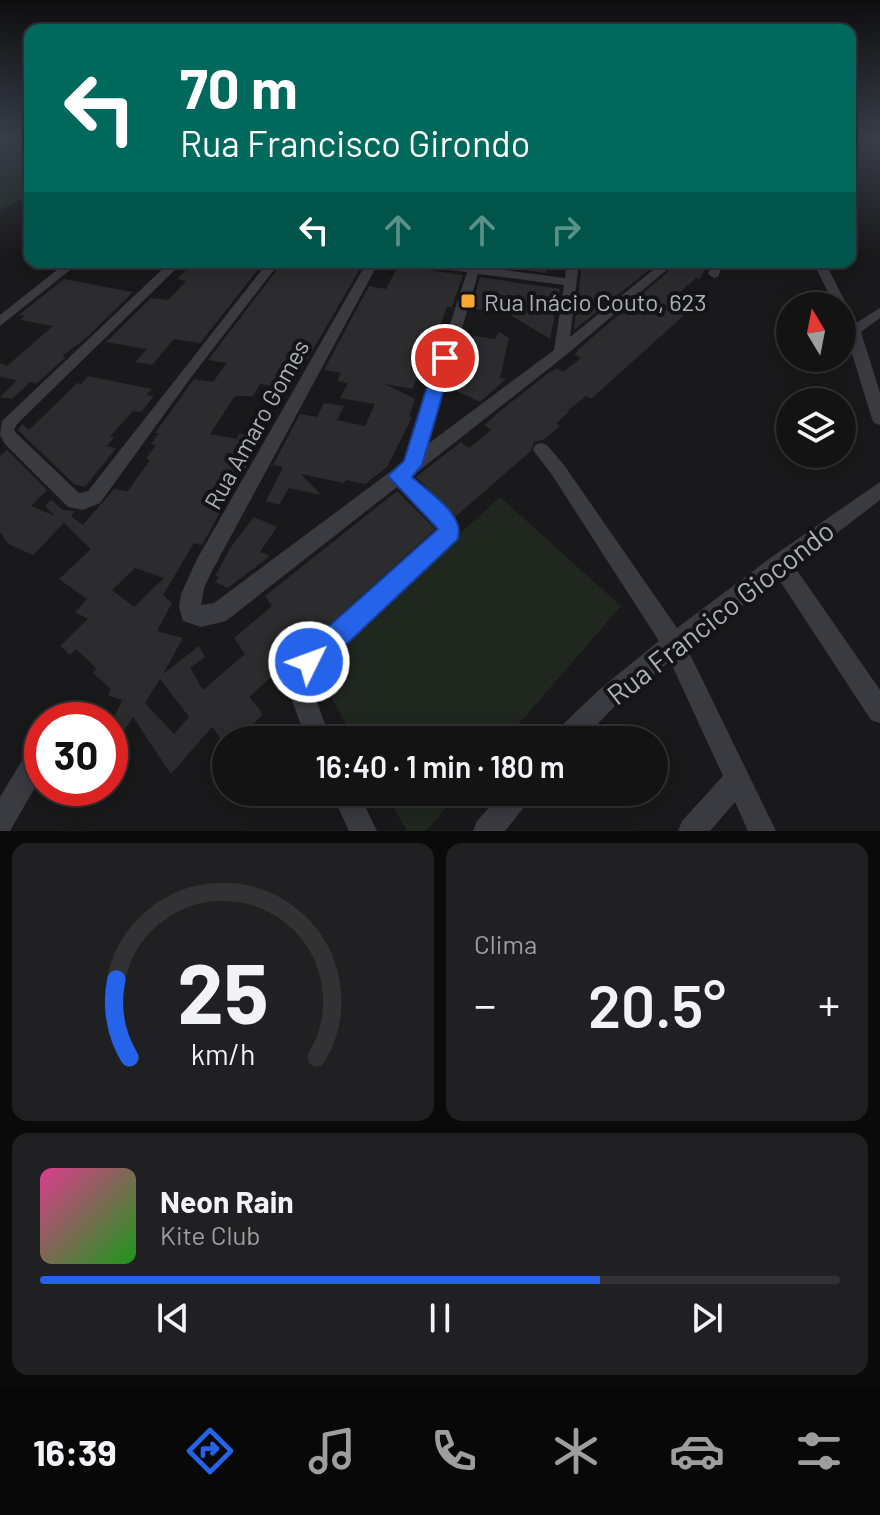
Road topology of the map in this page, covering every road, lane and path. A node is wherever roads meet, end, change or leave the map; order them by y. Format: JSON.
{"nodes":[{"id":1,"x":67,"y":268,"type":"edge"},
{"id":2,"x":171,"y":268,"type":"edge"},
{"id":3,"x":269,"y":268,"type":"edge"},
{"id":4,"x":370,"y":268,"type":"edge"},
{"id":5,"x":473,"y":268,"type":"edge"},
{"id":6,"x":486,"y":268,"type":"edge"},
{"id":7,"x":572,"y":268,"type":"edge"},
{"id":8,"x":663,"y":268,"type":"edge"},
{"id":9,"x":822,"y":268,"type":"edge"},
{"id":10,"x":571,"y":282,"type":"junction"},
{"id":11,"x":834,"y":292,"type":"edge"},
{"id":12,"x":880,"y":312,"type":"edge"},
{"id":13,"x":0,"y":322,"type":"edge"},
{"id":14,"x":856,"y":330,"type":"edge"},
{"id":15,"x":856,"y":338,"type":"edge"},
{"id":16,"x":561,"y":352,"type":"junction"},
{"id":17,"x":880,"y":419,"type":"edge"},
{"id":18,"x":541,"y":450,"type":"dead end"},
{"id":19,"x":405,"y":471,"type":"junction"},
{"id":20,"x":880,"y":490,"type":"edge"},
{"id":21,"x":780,"y":563,"type":"junction"},
{"id":22,"x":674,"y":644,"type":"junction"},
{"id":23,"x":880,"y":711,"type":"edge"},
{"id":24,"x":313,"y":726,"type":"edge"},
{"id":25,"x":579,"y":726,"type":"edge"},
{"id":26,"x":738,"y":778,"type":"junction"},
{"id":27,"x":24,"y":781,"type":"edge"},
{"id":28,"x":351,"y":806,"type":"edge"},
{"id":29,"x":508,"y":806,"type":"edge"},
{"id":30,"x":0,"y":822,"type":"edge"},
{"id":31,"x":363,"y":831,"type":"edge"},
{"id":32,"x":487,"y":831,"type":"edge"},
{"id":33,"x":692,"y":831,"type":"edge"},
{"id":34,"x":762,"y":831,"type":"edge"}],
"edges":[{"from":1,"to":13,"type":"street"},
{"from":2,"to":3,"type":"street"},
{"from":4,"to":19,"type":"street","name":"Rua Amaro Gomes"},
{"from":5,"to":19,"type":"street"},
{"from":6,"to":10,"type":"street"},
{"from":7,"to":10,"type":"street"},
{"from":8,"to":16,"type":"street"},
{"from":9,"to":11,"type":"street"},
{"from":10,"to":16,"type":"street"},
{"from":12,"to":14,"type":"street"},
{"from":15,"to":17,"type":"street"},
{"from":16,"to":19,"type":"street"},
{"from":18,"to":22,"type":"street"},
{"from":19,"to":24,"type":"street"},
{"from":20,"to":21,"type":"street","name":"Rua Francico Giocondo"},
{"from":21,"to":22,"type":"street","name":"Rua Francico Giocondo"},
{"from":21,"to":23,"type":"street"},
{"from":22,"to":25,"type":"street","name":"Rua Francico Giocondo"},
{"from":22,"to":26,"type":"street"},
{"from":26,"to":33,"type":"street"},
{"from":26,"to":34,"type":"street"},
{"from":27,"to":30,"type":"street"},
{"from":28,"to":31,"type":"street"},
{"from":29,"to":32,"type":"street"}]}
